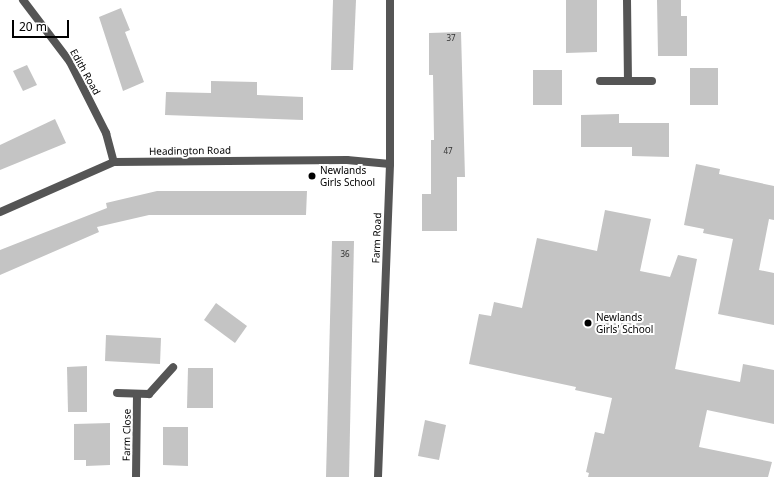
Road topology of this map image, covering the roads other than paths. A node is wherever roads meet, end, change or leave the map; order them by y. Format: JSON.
{"nodes":[{"id":1,"x":23,"y":0,"type":"edge"},
{"id":2,"x":390,"y":0,"type":"edge"},
{"id":3,"x":627,"y":0,"type":"edge"},
{"id":4,"x":628,"y":80,"type":"junction"},
{"id":5,"x":600,"y":81,"type":"dead end"},
{"id":6,"x":652,"y":81,"type":"dead end"},
{"id":7,"x":114,"y":162,"type":"junction"},
{"id":8,"x":390,"y":164,"type":"junction"},
{"id":9,"x":0,"y":212,"type":"edge"},
{"id":10,"x":172,"y":367,"type":"dead end"},
{"id":11,"x":117,"y":393,"type":"dead end"},
{"id":12,"x":137,"y":394,"type":"junction"},
{"id":13,"x":136,"y":477,"type":"edge"},
{"id":14,"x":378,"y":477,"type":"edge"}],
"edges":[{"from":1,"to":7,"type":"street","name":"Edith Road"},
{"from":2,"to":8,"type":"street","name":"Farm Road"},
{"from":3,"to":4,"type":"street"},
{"from":4,"to":5,"type":"street"},
{"from":4,"to":6,"type":"street"},
{"from":7,"to":8,"type":"street","name":"Headington Road"},
{"from":7,"to":9,"type":"street","name":"Headington Road"},
{"from":8,"to":14,"type":"street","name":"Farm Road"},
{"from":10,"to":12,"type":"street"},
{"from":11,"to":12,"type":"street"},
{"from":12,"to":13,"type":"street","name":"Farm Close"}]}
